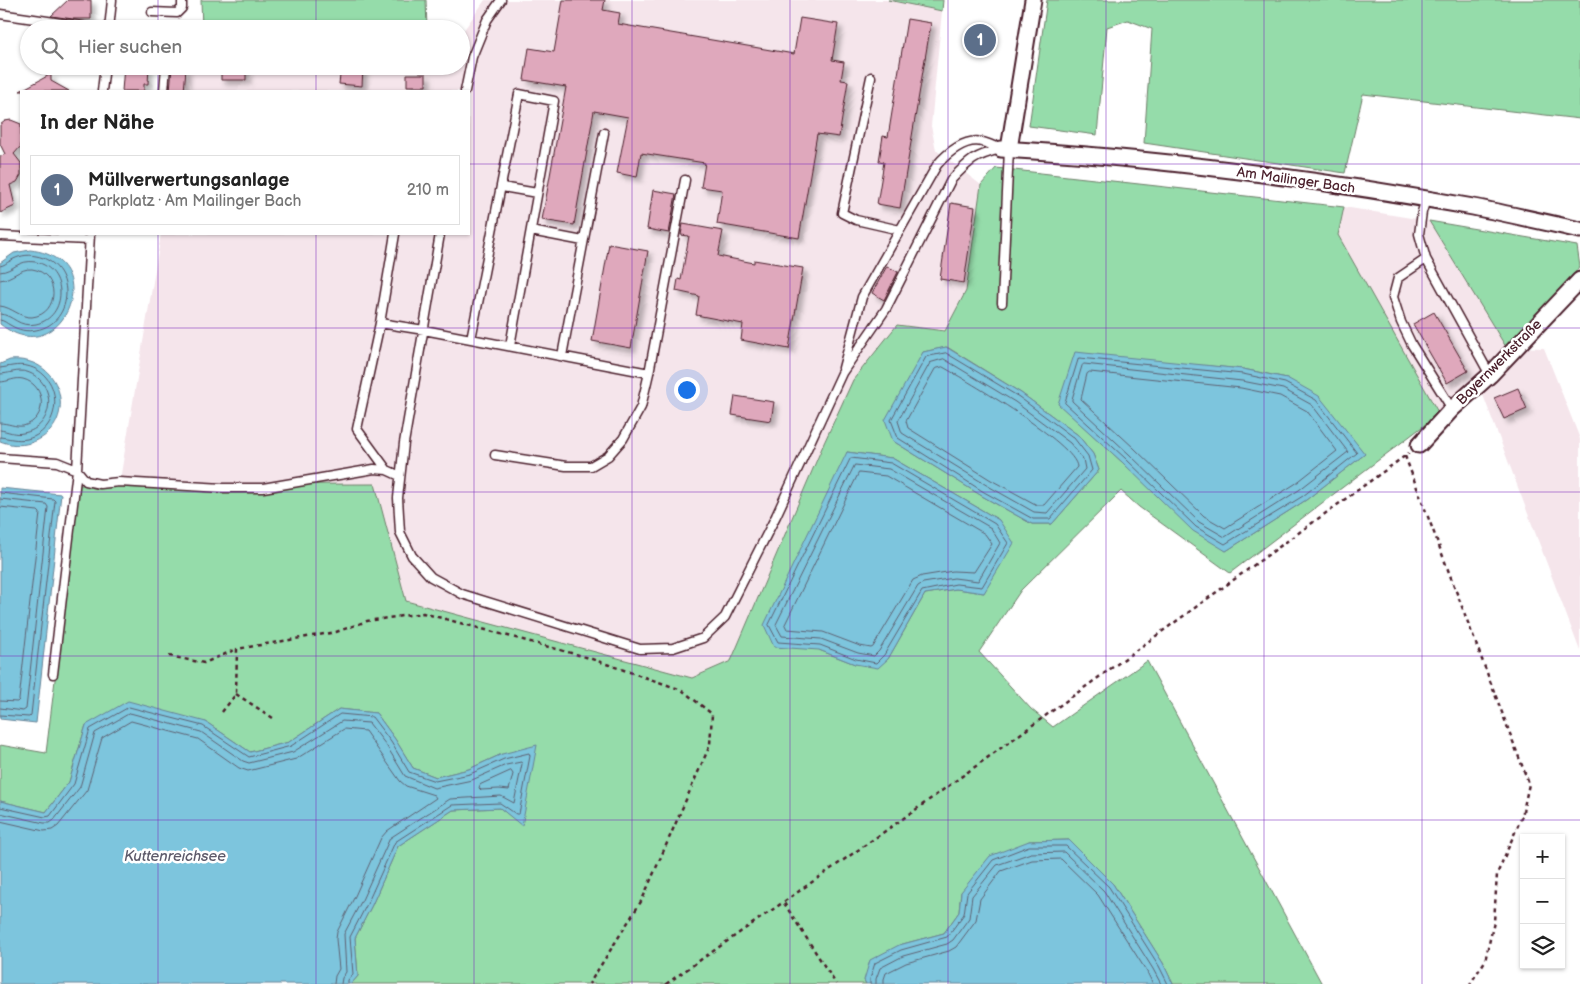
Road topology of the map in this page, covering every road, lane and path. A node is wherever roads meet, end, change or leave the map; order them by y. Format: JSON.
{"nodes":[{"id":1,"x":112,"y":0,"type":"edge"},
{"id":2,"x":182,"y":0,"type":"edge"},
{"id":3,"x":501,"y":0,"type":"edge"},
{"id":4,"x":1033,"y":0,"type":"edge"},
{"id":5,"x":152,"y":12,"type":"dead end"},
{"id":6,"x":0,"y":14,"type":"edge"},
{"id":7,"x":41,"y":20,"type":"edge"},
{"id":8,"x":110,"y":20,"type":"edge"},
{"id":9,"x":470,"y":67,"type":"edge"},
{"id":10,"x":104,"y":75,"type":"edge"},
{"id":11,"x":165,"y":75,"type":"edge"},
{"id":12,"x":468,"y":75,"type":"edge"},
{"id":13,"x":871,"y":78,"type":"dead end"},
{"id":14,"x":102,"y":90,"type":"edge"},
{"id":15,"x":164,"y":90,"type":"edge"},
{"id":16,"x":465,"y":90,"type":"edge"},
{"id":17,"x":604,"y":133,"type":"dead end"},
{"id":18,"x":1005,"y":149,"type":"junction"},
{"id":19,"x":685,"y":180,"type":"dead end"},
{"id":20,"x":502,"y":186,"type":"junction"},
{"id":21,"x":538,"y":193,"type":"junction"},
{"id":22,"x":1426,"y":200,"type":"junction"},
{"id":23,"x":900,"y":230,"type":"junction"},
{"id":24,"x":1580,"y":230,"type":"edge"},
{"id":25,"x":531,"y":231,"type":"junction"},
{"id":26,"x":395,"y":235,"type":"edge"},
{"id":27,"x":440,"y":235,"type":"edge"},
{"id":28,"x":0,"y":236,"type":"edge"},
{"id":29,"x":90,"y":237,"type":"edge"},
{"id":30,"x":583,"y":241,"type":"junction"},
{"id":31,"x":1426,"y":259,"type":"junction"},
{"id":32,"x":1580,"y":280,"type":"edge"},
{"id":33,"x":1002,"y":303,"type":"dead end"},
{"id":34,"x":380,"y":323,"type":"junction"},
{"id":35,"x":424,"y":330,"type":"junction"},
{"id":36,"x":471,"y":339,"type":"junction"},
{"id":37,"x":510,"y":346,"type":"junction"},
{"id":38,"x":562,"y":356,"type":"junction"},
{"id":39,"x":649,"y":373,"type":"junction"},
{"id":40,"x":842,"y":373,"type":"junction"},
{"id":41,"x":1490,"y":375,"type":"junction"},
{"id":42,"x":1452,"y":409,"type":"junction"},
{"id":43,"x":1419,"y":445,"type":"joint"},
{"id":44,"x":495,"y":455,"type":"dead end"},
{"id":45,"x":1405,"y":456,"type":"junction"},
{"id":46,"x":0,"y":458,"type":"edge"},
{"id":47,"x":77,"y":470,"type":"junction"},
{"id":48,"x":387,"y":470,"type":"junction"},
{"id":49,"x":400,"y":476,"type":"junction"},
{"id":50,"x":237,"y":649,"type":"junction"},
{"id":51,"x":169,"y":656,"type":"dead end"},
{"id":52,"x":53,"y":674,"type":"dead end"},
{"id":53,"x":236,"y":694,"type":"junction"},
{"id":54,"x":222,"y":712,"type":"dead end"},
{"id":55,"x":276,"y":720,"type":"dead end"},
{"id":56,"x":784,"y":903,"type":"junction"},
{"id":57,"x":589,"y":984,"type":"edge"},
{"id":58,"x":666,"y":984,"type":"edge"},
{"id":59,"x":836,"y":984,"type":"edge"},
{"id":60,"x":1470,"y":984,"type":"edge"}],
"edges":[{"from":1,"to":8,"type":"lane"},
{"from":2,"to":5,"type":"lane"},
{"from":3,"to":9,"type":"lane"},
{"from":4,"to":18,"type":"street"},
{"from":6,"to":7,"type":"lane"},
{"from":10,"to":14,"type":"lane"},
{"from":11,"to":15,"type":"lane"},
{"from":12,"to":16,"type":"lane"},
{"from":13,"to":23,"type":"lane"},
{"from":17,"to":30,"type":"lane"},
{"from":18,"to":22,"type":"street","name":"Am Mailinger Bach"},
{"from":18,"to":23,"type":"lane"},
{"from":18,"to":33,"type":"lane"},
{"from":18,"to":40,"type":"lane"},
{"from":19,"to":39,"type":"lane"},
{"from":20,"to":21,"type":"lane"},
{"from":20,"to":21,"type":"lane"},
{"from":20,"to":36,"type":"lane"},
{"from":21,"to":25,"type":"lane"},
{"from":22,"to":24,"type":"street","name":"Am Mailinger Bach"},
{"from":22,"to":31,"type":"lane"},
{"from":23,"to":40,"type":"lane"},
{"from":25,"to":30,"type":"lane"},
{"from":25,"to":37,"type":"lane"},
{"from":26,"to":34,"type":"lane"},
{"from":27,"to":35,"type":"lane"},
{"from":28,"to":29,"type":"lane"},
{"from":29,"to":47,"type":"lane"},
{"from":30,"to":38,"type":"lane"},
{"from":31,"to":41,"type":"lane"},
{"from":31,"to":42,"type":"lane"},
{"from":32,"to":41,"type":"street","name":"Bayernwerkstraße"},
{"from":34,"to":35,"type":"lane"},
{"from":34,"to":48,"type":"lane"},
{"from":35,"to":36,"type":"lane"},
{"from":35,"to":49,"type":"lane"},
{"from":36,"to":37,"type":"lane"},
{"from":37,"to":38,"type":"lane"},
{"from":38,"to":39,"type":"lane"},
{"from":39,"to":44,"type":"lane"},
{"from":40,"to":49,"type":"lane"},
{"from":41,"to":42,"type":"street","name":"Bayernwerkstraße"},
{"from":42,"to":43,"type":"street","name":"Bayernwerkstraße"},
{"from":43,"to":45,"type":"path"},
{"from":45,"to":56,"type":"path"},
{"from":45,"to":60,"type":"path"},
{"from":46,"to":47,"type":"lane"},
{"from":47,"to":48,"type":"lane"},
{"from":47,"to":52,"type":"lane"},
{"from":48,"to":49,"type":"lane"},
{"from":50,"to":51,"type":"path"},
{"from":50,"to":53,"type":"path"},
{"from":50,"to":57,"type":"path"},
{"from":53,"to":54,"type":"path"},
{"from":53,"to":55,"type":"path"},
{"from":56,"to":58,"type":"path"},
{"from":56,"to":59,"type":"path"}]}
